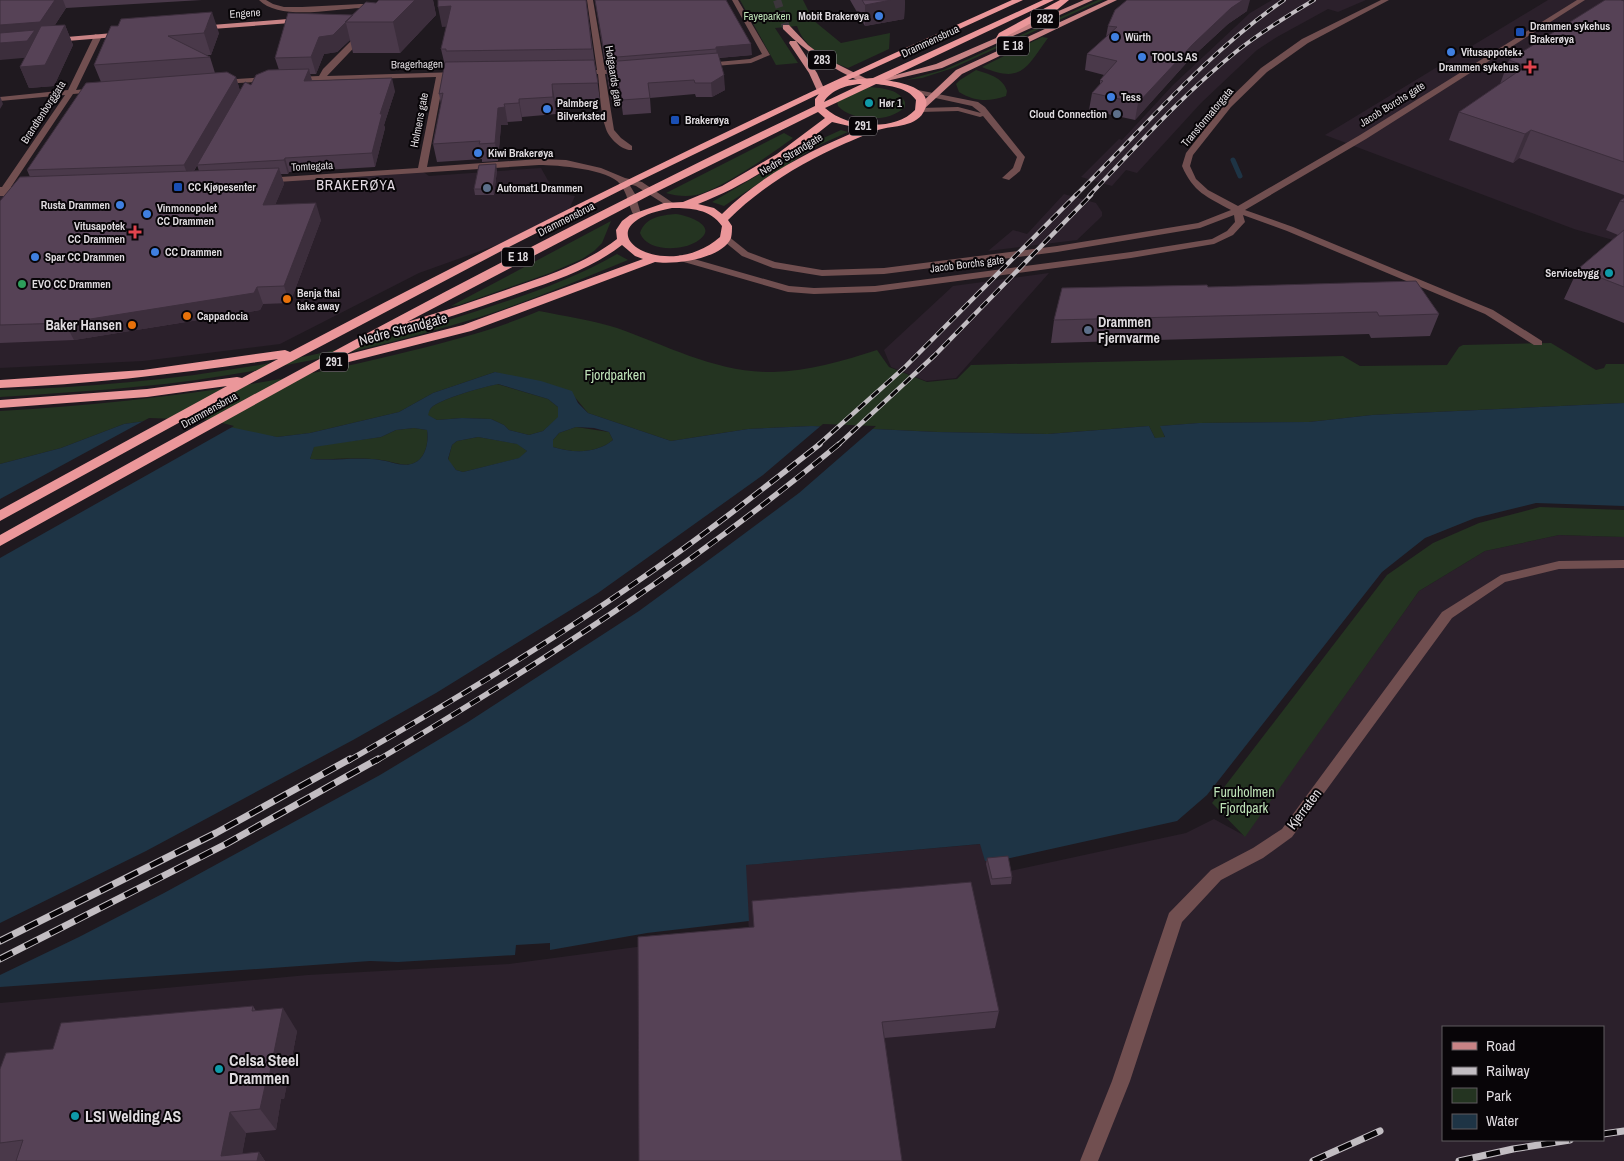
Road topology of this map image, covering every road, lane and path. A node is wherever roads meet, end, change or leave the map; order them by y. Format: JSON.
{"nodes":[{"id":1,"x":262,"y":0,"type":"edge"},
{"id":2,"x":402,"y":0,"type":"edge"},
{"id":3,"x":590,"y":0,"type":"edge"},
{"id":4,"x":735,"y":0,"type":"edge"},
{"id":5,"x":1020,"y":0,"type":"edge"},
{"id":6,"x":1050,"y":0,"type":"edge"},
{"id":7,"x":1065,"y":0,"type":"edge"},
{"id":8,"x":1090,"y":0,"type":"edge"},
{"id":9,"x":1114,"y":0,"type":"edge"},
{"id":10,"x":1386,"y":0,"type":"edge"},
{"id":11,"x":1582,"y":0,"type":"edge"},
{"id":12,"x":312,"y":19,"type":"edge"},
{"id":13,"x":195,"y":28,"type":"edge"},
{"id":14,"x":366,"y":31,"type":"edge"},
{"id":15,"x":136,"y":33,"type":"edge"},
{"id":16,"x":98,"y":36,"type":"junction"},
{"id":17,"x":1000,"y":38,"type":"junction"},
{"id":18,"x":50,"y":40,"type":"edge"},
{"id":19,"x":701,"y":65,"type":"edge"},
{"id":20,"x":632,"y":71,"type":"edge"},
{"id":21,"x":574,"y":73,"type":"edge"},
{"id":22,"x":602,"y":73,"type":"junction"},
{"id":23,"x":469,"y":74,"type":"edge"},
{"id":24,"x":440,"y":75,"type":"junction"},
{"id":25,"x":322,"y":78,"type":"junction"},
{"id":26,"x":252,"y":80,"type":"junction"},
{"id":27,"x":867,"y":81,"type":"junction"},
{"id":28,"x":878,"y":81,"type":"junction"},
{"id":29,"x":215,"y":82,"type":"edge"},
{"id":30,"x":247,"y":88,"type":"edge"},
{"id":31,"x":100,"y":90,"type":"edge"},
{"id":32,"x":911,"y":90,"type":"junction"},
{"id":33,"x":71,"y":92,"type":"junction"},
{"id":34,"x":934,"y":94,"type":"junction"},
{"id":35,"x":822,"y":95,"type":"junction"},
{"id":36,"x":0,"y":99,"type":"edge"},
{"id":37,"x":921,"y":109,"type":"junction"},
{"id":38,"x":831,"y":118,"type":"junction"},
{"id":39,"x":987,"y":118,"type":"junction"},
{"id":40,"x":881,"y":126,"type":"junction"},
{"id":41,"x":629,"y":148,"type":"dead end"},
{"id":42,"x":422,"y":171,"type":"junction"},
{"id":43,"x":1006,"y":178,"type":"dead end"},
{"id":44,"x":622,"y":180,"type":"junction"},
{"id":45,"x":254,"y":181,"type":"edge"},
{"id":46,"x":37,"y":189,"type":"edge"},
{"id":47,"x":2,"y":192,"type":"edge"},
{"id":48,"x":672,"y":205,"type":"junction"},
{"id":49,"x":684,"y":205,"type":"junction"},
{"id":50,"x":1238,"y":210,"type":"junction"},
{"id":51,"x":637,"y":214,"type":"junction"},
{"id":52,"x":723,"y":219,"type":"junction"},
{"id":53,"x":725,"y":238,"type":"junction"},
{"id":54,"x":622,"y":239,"type":"junction"},
{"id":55,"x":655,"y":258,"type":"junction"},
{"id":56,"x":680,"y":258,"type":"junction"},
{"id":57,"x":1538,"y":343,"type":"dead end"},
{"id":58,"x":0,"y":384,"type":"edge"},
{"id":59,"x":0,"y":404,"type":"edge"},
{"id":60,"x":0,"y":516,"type":"edge"},
{"id":61,"x":0,"y":541,"type":"edge"},
{"id":62,"x":1624,"y":564,"type":"edge"},
{"id":63,"x":1089,"y":1161,"type":"edge"}],
"edges":[{"from":1,"to":2,"type":"street"},
{"from":3,"to":22,"type":"street","name":"Hofgaards gate"},
{"from":4,"to":19,"type":"street"},
{"from":5,"to":60,"type":"highway","name":"Drammensbrua","number":"E 18"},
{"from":6,"to":61,"type":"highway","name":"Drammensbrua","number":"E 18"},
{"from":7,"to":17,"type":"highway","number":"E 18"},
{"from":8,"to":17,"type":"main road","number":"282"},
{"from":9,"to":34,"type":"main road","number":"E 18"},
{"from":10,"to":50,"type":"street","name":"Transformatorgata"},
{"from":11,"to":50,"type":"street","name":"Jacob Borchs gate"},
{"from":12,"to":13,"type":"main road","name":"Engene"},
{"from":14,"to":25,"type":"street"},
{"from":15,"to":16,"type":"main road"},
{"from":16,"to":18,"type":"main road"},
{"from":16,"to":33,"type":"street","name":"Brandtenborggata"},
{"from":17,"to":28,"type":"main road","number":"E 18"},
{"from":20,"to":22,"type":"street"},
{"from":21,"to":22,"type":"street"},
{"from":22,"to":41,"type":"street","name":"Hofgaards gate"},
{"from":23,"to":24,"type":"street","name":"Bragerhagen"},
{"from":24,"to":25,"type":"street","name":"Bragerhagen"},
{"from":24,"to":42,"type":"street","name":"Holmens gate"},
{"from":25,"to":26,"type":"street","name":"Bragerhagen"},
{"from":26,"to":29,"type":"street","name":"Bragerhagen"},
{"from":26,"to":30,"type":"street"},
{"from":27,"to":28,"type":"highway"},
{"from":27,"to":35,"type":"highway"},
{"from":27,"to":35,"type":"main road","number":"283"},
{"from":28,"to":32,"type":"highway"},
{"from":31,"to":33,"type":"street"},
{"from":32,"to":34,"type":"street"},
{"from":32,"to":37,"type":"highway"},
{"from":33,"to":36,"type":"street"},
{"from":33,"to":47,"type":"street","name":"Brandtenborggata"},
{"from":34,"to":37,"type":"main road","number":"E 18"},
{"from":34,"to":39,"type":"street"},
{"from":35,"to":38,"type":"highway","number":"291"},
{"from":37,"to":39,"type":"street"},
{"from":37,"to":40,"type":"highway","number":"291"},
{"from":38,"to":40,"type":"highway","number":"291"},
{"from":38,"to":49,"type":"highway","name":"Nedre Strandgate","number":"291"},
{"from":39,"to":43,"type":"street"},
{"from":40,"to":52,"type":"highway","name":"Nedre Strandgate","number":"291"},
{"from":42,"to":44,"type":"street","name":"Tomtegata"},
{"from":42,"to":45,"type":"street","name":"Tomtegata"},
{"from":44,"to":48,"type":"street","name":"Tomtegata"},
{"from":44,"to":51,"type":"street"},
{"from":46,"to":47,"type":"street"},
{"from":48,"to":49,"type":"highway","number":"291"},
{"from":48,"to":51,"type":"highway","number":"291"},
{"from":49,"to":52,"type":"highway","number":"291"},
{"from":50,"to":53,"type":"street","name":"Jacob Borchs gate"},
{"from":50,"to":56,"type":"street","name":"Jacob Borchs gate"},
{"from":50,"to":57,"type":"street"},
{"from":51,"to":54,"type":"highway","number":"291"},
{"from":52,"to":53,"type":"highway"},
{"from":53,"to":56,"type":"highway","number":"291"},
{"from":54,"to":55,"type":"highway","number":"291"},
{"from":54,"to":58,"type":"highway","name":"Nedre Strandgate","number":"291"},
{"from":55,"to":56,"type":"highway","number":"291"},
{"from":55,"to":59,"type":"highway","name":"Nedre Strandgate","number":"291"},
{"from":62,"to":63,"type":"street","name":"Kjerraten"}]}
